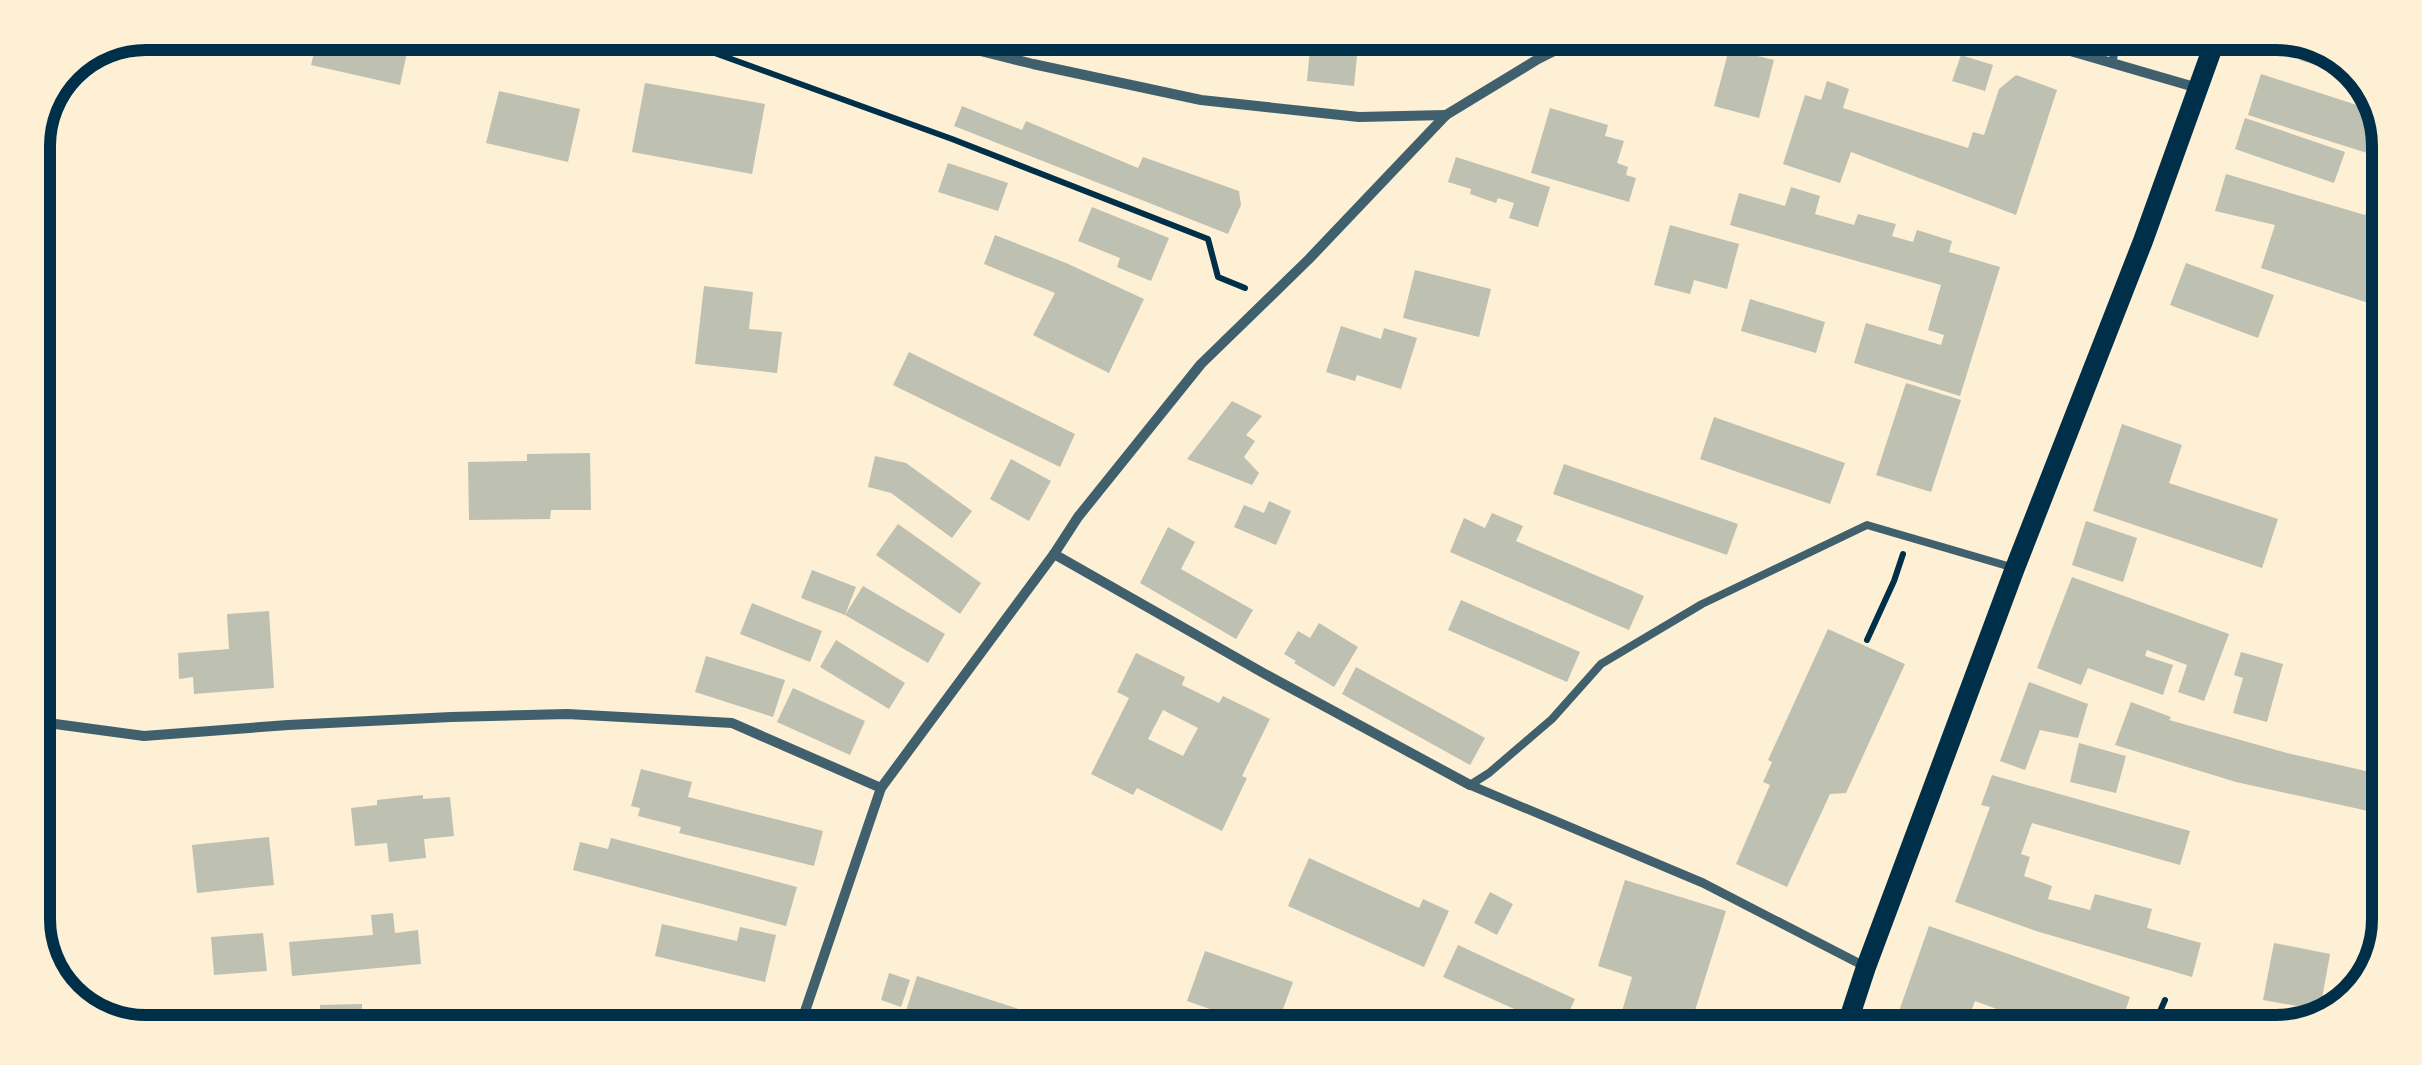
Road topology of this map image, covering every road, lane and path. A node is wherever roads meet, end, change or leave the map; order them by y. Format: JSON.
{"nodes":[{"id":1,"x":706,"y":50,"type":"edge"},
{"id":2,"x":977,"y":50,"type":"edge"},
{"id":3,"x":1556,"y":50,"type":"edge"},
{"id":4,"x":2067,"y":50,"type":"edge"},
{"id":5,"x":2115,"y":50,"type":"edge"},
{"id":6,"x":2213,"y":50,"type":"edge"},
{"id":7,"x":2112,"y":63,"type":"junction"},
{"id":8,"x":2199,"y":88,"type":"junction"},
{"id":9,"x":1446,"y":115,"type":"junction"},
{"id":10,"x":1218,"y":277,"type":"dead end"},
{"id":11,"x":1054,"y":554,"type":"junction"},
{"id":12,"x":2015,"y":568,"type":"junction"},
{"id":13,"x":1894,"y":580,"type":"dead end"},
{"id":14,"x":1867,"y":640,"type":"dead end"},
{"id":15,"x":50,"y":723,"type":"edge"},
{"id":16,"x":1470,"y":785,"type":"junction"},
{"id":17,"x":881,"y":788,"type":"junction"},
{"id":18,"x":1866,"y":967,"type":"junction"},
{"id":19,"x":2165,"y":1000,"type":"dead end"},
{"id":20,"x":804,"y":1015,"type":"edge"},
{"id":21,"x":1851,"y":1015,"type":"edge"},
{"id":22,"x":2158,"y":1015,"type":"edge"}],
"edges":[{"from":1,"to":10,"type":"path"},
{"from":2,"to":9,"type":"street"},
{"from":3,"to":9,"type":"street"},
{"from":4,"to":7,"type":"street"},
{"from":5,"to":7,"type":"lane"},
{"from":6,"to":8,"type":"main road"},
{"from":7,"to":8,"type":"street"},
{"from":8,"to":12,"type":"main road"},
{"from":9,"to":11,"type":"street"},
{"from":11,"to":16,"type":"street"},
{"from":11,"to":17,"type":"street"},
{"from":12,"to":16,"type":"lane"},
{"from":12,"to":18,"type":"main road"},
{"from":13,"to":14,"type":"path"},
{"from":15,"to":17,"type":"street"},
{"from":16,"to":18,"type":"street"},
{"from":17,"to":20,"type":"street"},
{"from":18,"to":21,"type":"main road"},
{"from":19,"to":22,"type":"path"}]}
